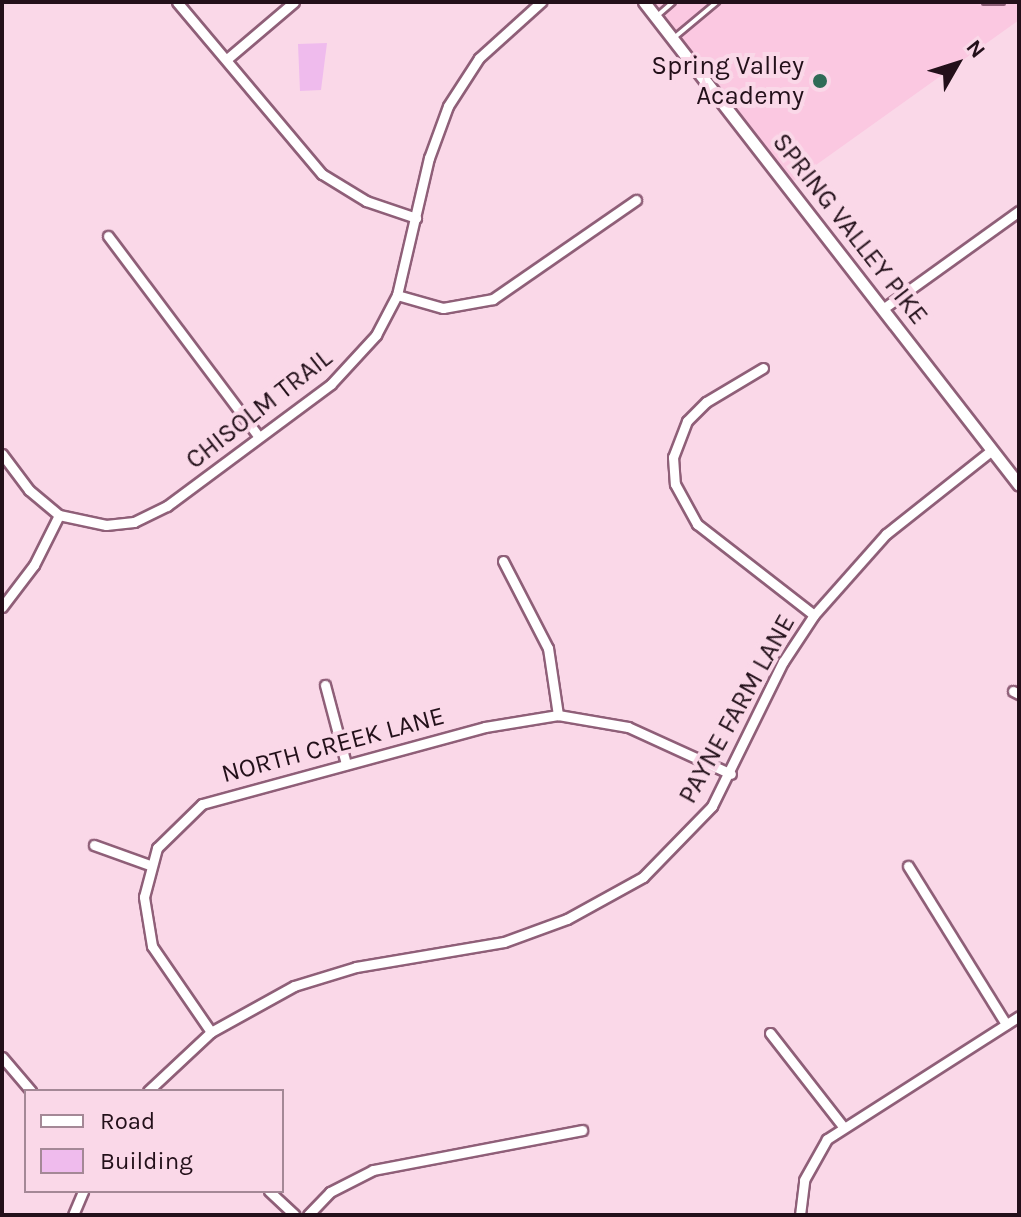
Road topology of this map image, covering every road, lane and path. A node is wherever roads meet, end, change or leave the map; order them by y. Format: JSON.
{"nodes":[{"id":1,"x":177,"y":2,"type":"edge"},
{"id":2,"x":294,"y":2,"type":"edge"},
{"id":3,"x":541,"y":2,"type":"edge"},
{"id":4,"x":644,"y":2,"type":"edge"},
{"id":5,"x":673,"y":2,"type":"edge"},
{"id":6,"x":717,"y":2,"type":"edge"},
{"id":7,"x":985,"y":2,"type":"edge"},
{"id":8,"x":1002,"y":2,"type":"edge"},
{"id":9,"x":656,"y":17,"type":"junction"},
{"id":10,"x":673,"y":39,"type":"junction"},
{"id":11,"x":227,"y":59,"type":"junction"},
{"id":12,"x":636,"y":200,"type":"dead end"},
{"id":13,"x":1019,"y":211,"type":"edge"},
{"id":14,"x":416,"y":218,"type":"junction"},
{"id":15,"x":108,"y":236,"type":"dead end"},
{"id":16,"x":397,"y":295,"type":"junction"},
{"id":17,"x":884,"y":308,"type":"junction"},
{"id":18,"x":763,"y":368,"type":"dead end"},
{"id":19,"x":259,"y":437,"type":"junction"},
{"id":20,"x":992,"y":450,"type":"junction"},
{"id":21,"x":2,"y":454,"type":"edge"},
{"id":22,"x":1019,"y":485,"type":"edge"},
{"id":23,"x":59,"y":515,"type":"junction"},
{"id":24,"x":503,"y":561,"type":"dead end"},
{"id":25,"x":2,"y":607,"type":"edge"},
{"id":26,"x":814,"y":615,"type":"junction"},
{"id":27,"x":325,"y":685,"type":"dead end"},
{"id":28,"x":558,"y":715,"type":"junction"},
{"id":29,"x":346,"y":764,"type":"junction"},
{"id":30,"x":731,"y":774,"type":"junction"},
{"id":31,"x":94,"y":845,"type":"dead end"},
{"id":32,"x":150,"y":865,"type":"junction"},
{"id":33,"x":908,"y":866,"type":"dead end"},
{"id":34,"x":1019,"y":1016,"type":"edge"},
{"id":35,"x":1006,"y":1024,"type":"junction"},
{"id":36,"x":211,"y":1032,"type":"junction"},
{"id":37,"x":770,"y":1033,"type":"dead end"},
{"id":38,"x":2,"y":1057,"type":"edge"},
{"id":39,"x":29,"y":1089,"type":"edge"},
{"id":40,"x":155,"y":1089,"type":"edge"},
{"id":41,"x":842,"y":1125,"type":"junction"},
{"id":42,"x":582,"y":1130,"type":"dead end"},
{"id":43,"x":82,"y":1193,"type":"edge"},
{"id":44,"x":271,"y":1193,"type":"edge"},
{"id":45,"x":73,"y":1215,"type":"edge"},
{"id":46,"x":295,"y":1215,"type":"edge"},
{"id":47,"x":308,"y":1215,"type":"edge"},
{"id":48,"x":800,"y":1215,"type":"edge"}],
"edges":[{"from":1,"to":11,"type":"street"},
{"from":2,"to":11,"type":"street"},
{"from":3,"to":14,"type":"street","name":"CHISOLM TRAIL"},
{"from":4,"to":9,"type":"street","name":"SPRING VALLEY PIKE"},
{"from":5,"to":9,"type":"lane"},
{"from":6,"to":10,"type":"lane"},
{"from":7,"to":8,"type":"lane"},
{"from":9,"to":10,"type":"street","name":"SPRING VALLEY PIKE"},
{"from":10,"to":17,"type":"street","name":"SPRING VALLEY PIKE"},
{"from":11,"to":14,"type":"street"},
{"from":12,"to":16,"type":"street"},
{"from":13,"to":17,"type":"street"},
{"from":14,"to":16,"type":"street","name":"CHISOLM TRAIL"},
{"from":15,"to":19,"type":"street"},
{"from":16,"to":19,"type":"street","name":"CHISOLM TRAIL"},
{"from":17,"to":20,"type":"street","name":"SPRING VALLEY PIKE"},
{"from":18,"to":26,"type":"street"},
{"from":19,"to":23,"type":"street","name":"CHISOLM TRAIL"},
{"from":20,"to":22,"type":"street","name":"SPRING VALLEY PIKE"},
{"from":20,"to":26,"type":"street","name":"PAYNE FARM LANE"},
{"from":21,"to":23,"type":"street","name":"CHISOLM TRAIL"},
{"from":23,"to":25,"type":"street"},
{"from":24,"to":28,"type":"street"},
{"from":26,"to":30,"type":"street","name":"PAYNE FARM LANE"},
{"from":27,"to":29,"type":"street"},
{"from":28,"to":29,"type":"street","name":"NORTH CREEK LANE"},
{"from":28,"to":30,"type":"street","name":"NORTH CREEK LANE"},
{"from":29,"to":32,"type":"street","name":"NORTH CREEK LANE"},
{"from":30,"to":36,"type":"street","name":"PAYNE FARM LANE"},
{"from":31,"to":32,"type":"street"},
{"from":32,"to":36,"type":"street","name":"NORTH CREEK LANE"},
{"from":33,"to":35,"type":"street"},
{"from":34,"to":35,"type":"street"},
{"from":35,"to":41,"type":"street"},
{"from":36,"to":40,"type":"street","name":"PAYNE FARM LANE"},
{"from":37,"to":41,"type":"street"},
{"from":38,"to":39,"type":"street"},
{"from":41,"to":48,"type":"street"},
{"from":42,"to":47,"type":"street"},
{"from":43,"to":45,"type":"street"},
{"from":44,"to":46,"type":"street"}]}
